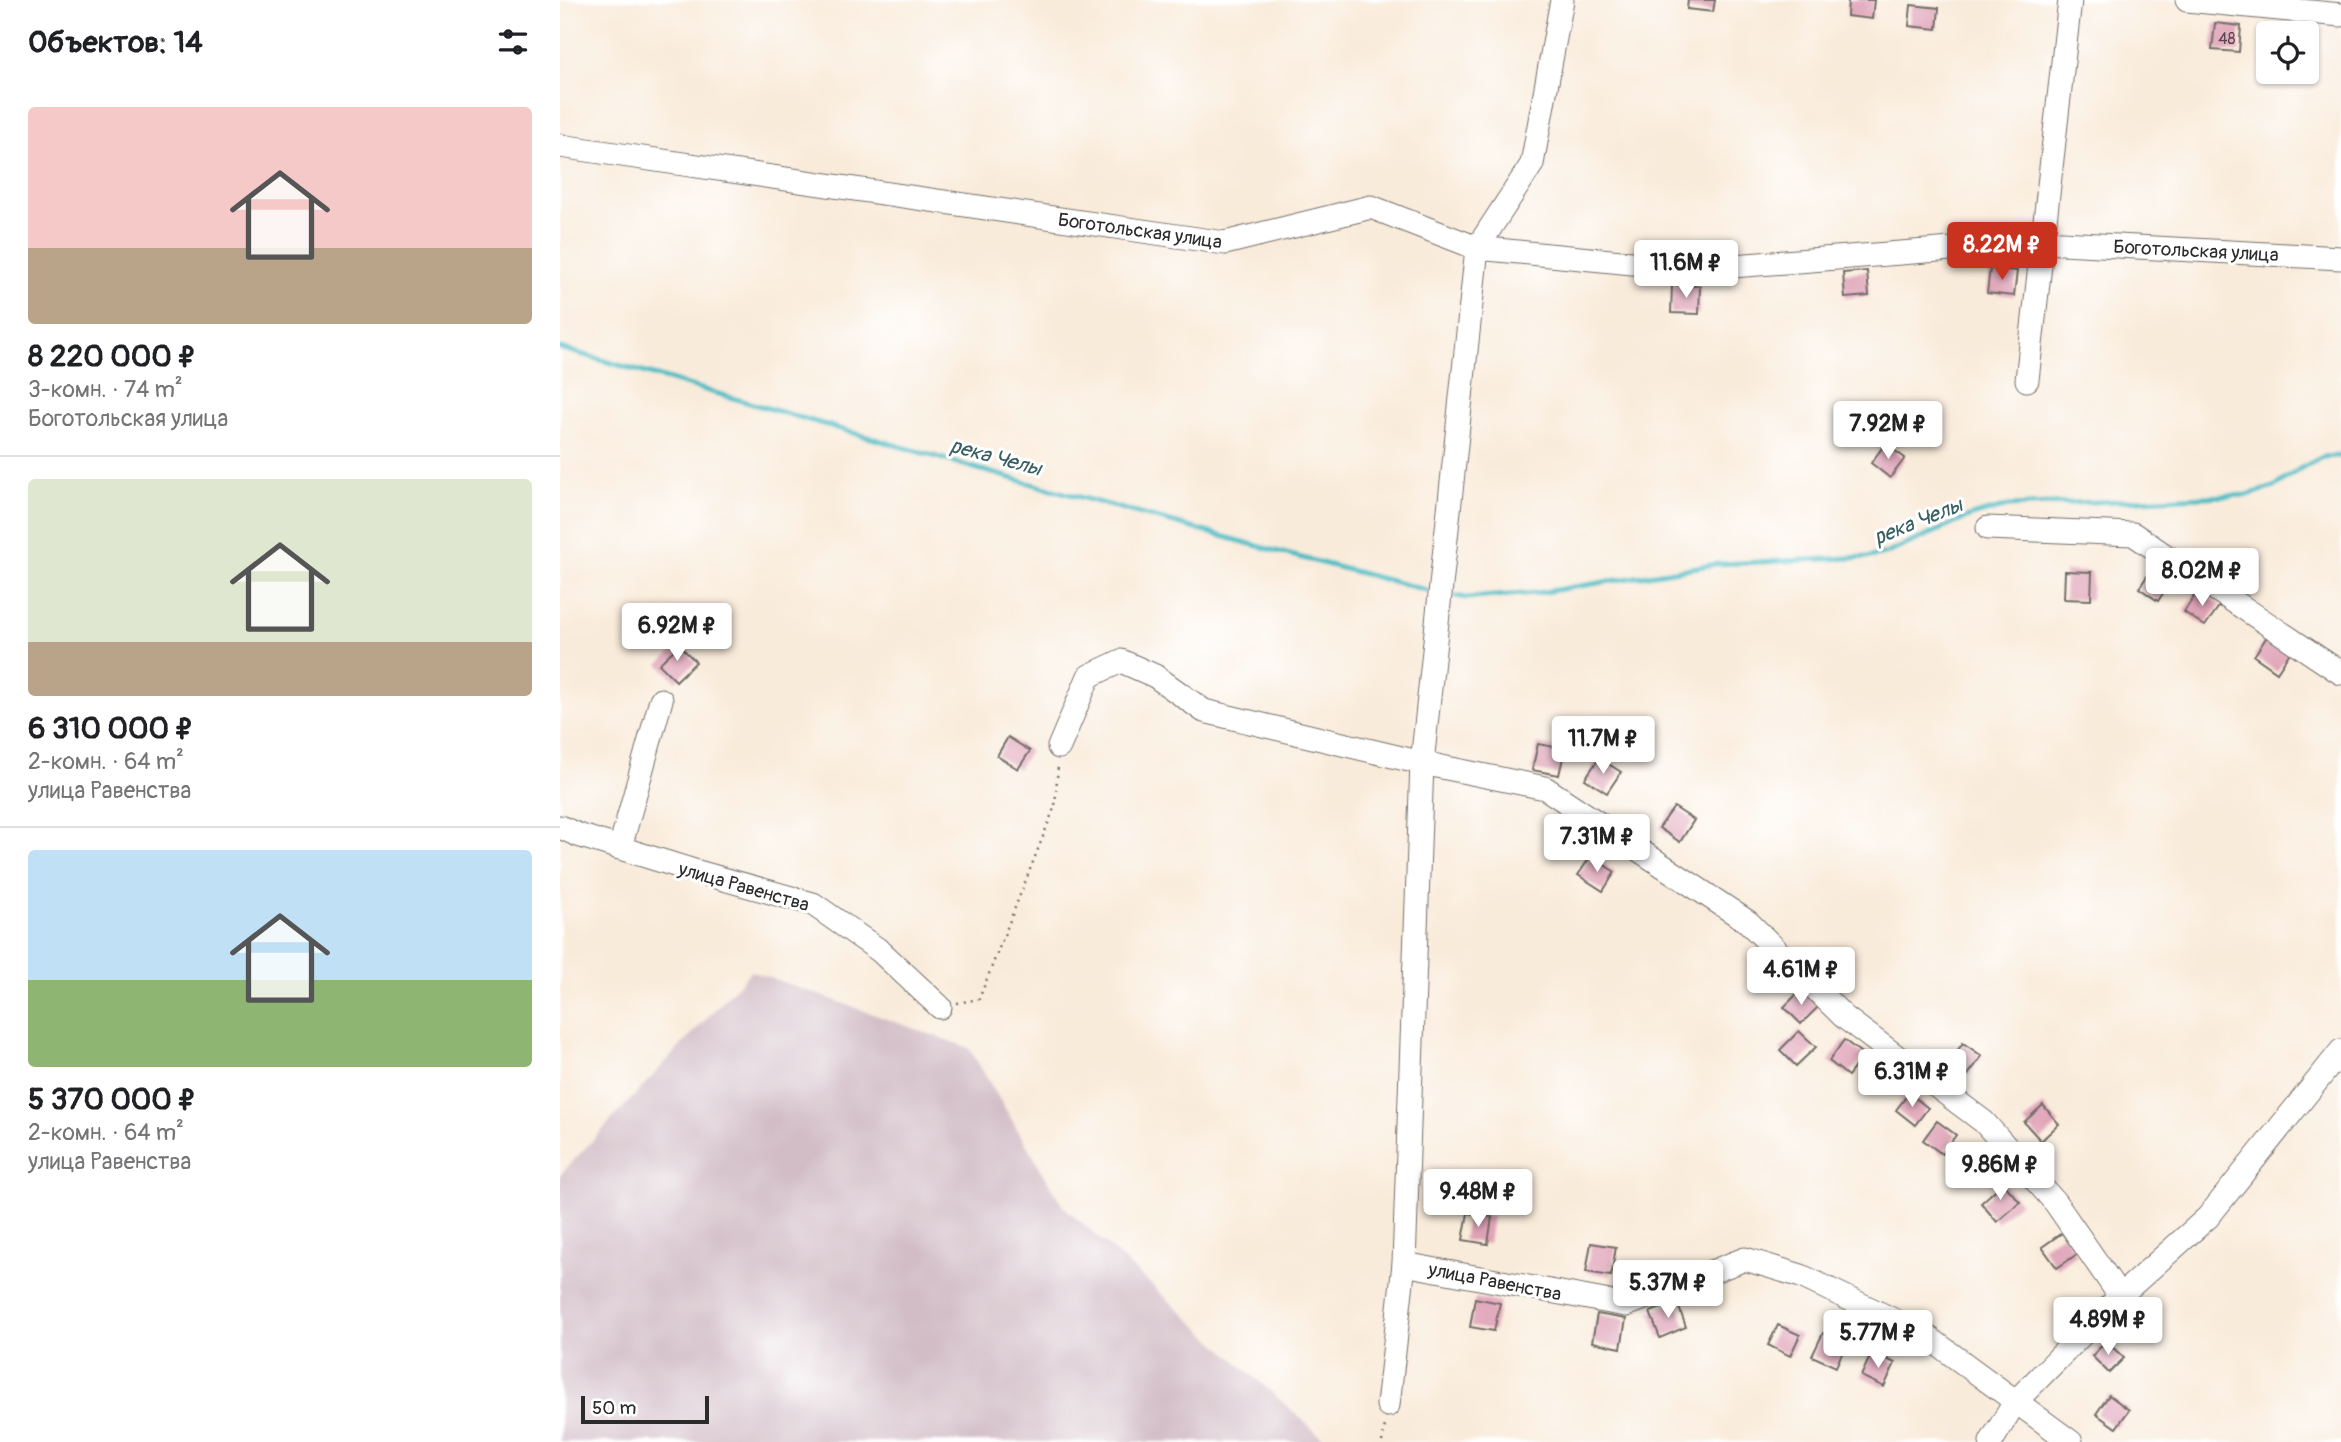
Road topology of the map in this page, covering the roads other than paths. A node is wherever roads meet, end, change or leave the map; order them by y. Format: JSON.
{"nodes":[{"id":1,"x":1562,"y":0,"type":"edge"},
{"id":2,"x":2070,"y":0,"type":"edge"},
{"id":3,"x":2187,"y":0,"type":"edge"},
{"id":4,"x":2341,"y":15,"type":"edge"},
{"id":5,"x":560,"y":146,"type":"edge"},
{"id":6,"x":2043,"y":242,"type":"junction"},
{"id":7,"x":1478,"y":248,"type":"junction"},
{"id":8,"x":2341,"y":258,"type":"edge"},
{"id":9,"x":2027,"y":380,"type":"dead end"},
{"id":10,"x":1987,"y":528,"type":"dead end"},
{"id":11,"x":2341,"y":673,"type":"edge"},
{"id":12,"x":661,"y":700,"type":"dead end"},
{"id":13,"x":1059,"y":747,"type":"road end"},
{"id":14,"x":1422,"y":763,"type":"junction"},
{"id":15,"x":560,"y":827,"type":"edge"},
{"id":16,"x":620,"y":848,"type":"junction"},
{"id":17,"x":940,"y":1007,"type":"road end"},
{"id":18,"x":2341,"y":1051,"type":"edge"},
{"id":19,"x":1404,"y":1264,"type":"junction"},
{"id":20,"x":2120,"y":1296,"type":"junction"},
{"id":21,"x":2015,"y":1402,"type":"junction"},
{"id":22,"x":1388,"y":1405,"type":"dead end"},
{"id":23,"x":1991,"y":1442,"type":"edge"},
{"id":24,"x":2071,"y":1442,"type":"edge"}],
"edges":[{"from":1,"to":7,"type":"street"},
{"from":2,"to":6,"type":"street"},
{"from":3,"to":4,"type":"street"},
{"from":5,"to":7,"type":"street","name":"Боготольская улица"},
{"from":6,"to":7,"type":"street","name":"Боготольская улица"},
{"from":6,"to":8,"type":"street","name":"Боготольская улица"},
{"from":6,"to":9,"type":"street"},
{"from":7,"to":14,"type":"street"},
{"from":10,"to":11,"type":"street"},
{"from":12,"to":16,"type":"street"},
{"from":13,"to":14,"type":"street"},
{"from":14,"to":19,"type":"street"},
{"from":14,"to":20,"type":"street"},
{"from":15,"to":16,"type":"street","name":"улица Равенства"},
{"from":16,"to":17,"type":"street","name":"улица Равенства"},
{"from":18,"to":20,"type":"street"},
{"from":19,"to":21,"type":"street","name":"улица Равенства"},
{"from":19,"to":22,"type":"street"},
{"from":20,"to":21,"type":"street"},
{"from":21,"to":23,"type":"street"},
{"from":21,"to":24,"type":"street","name":"улица Равенства"}]}
